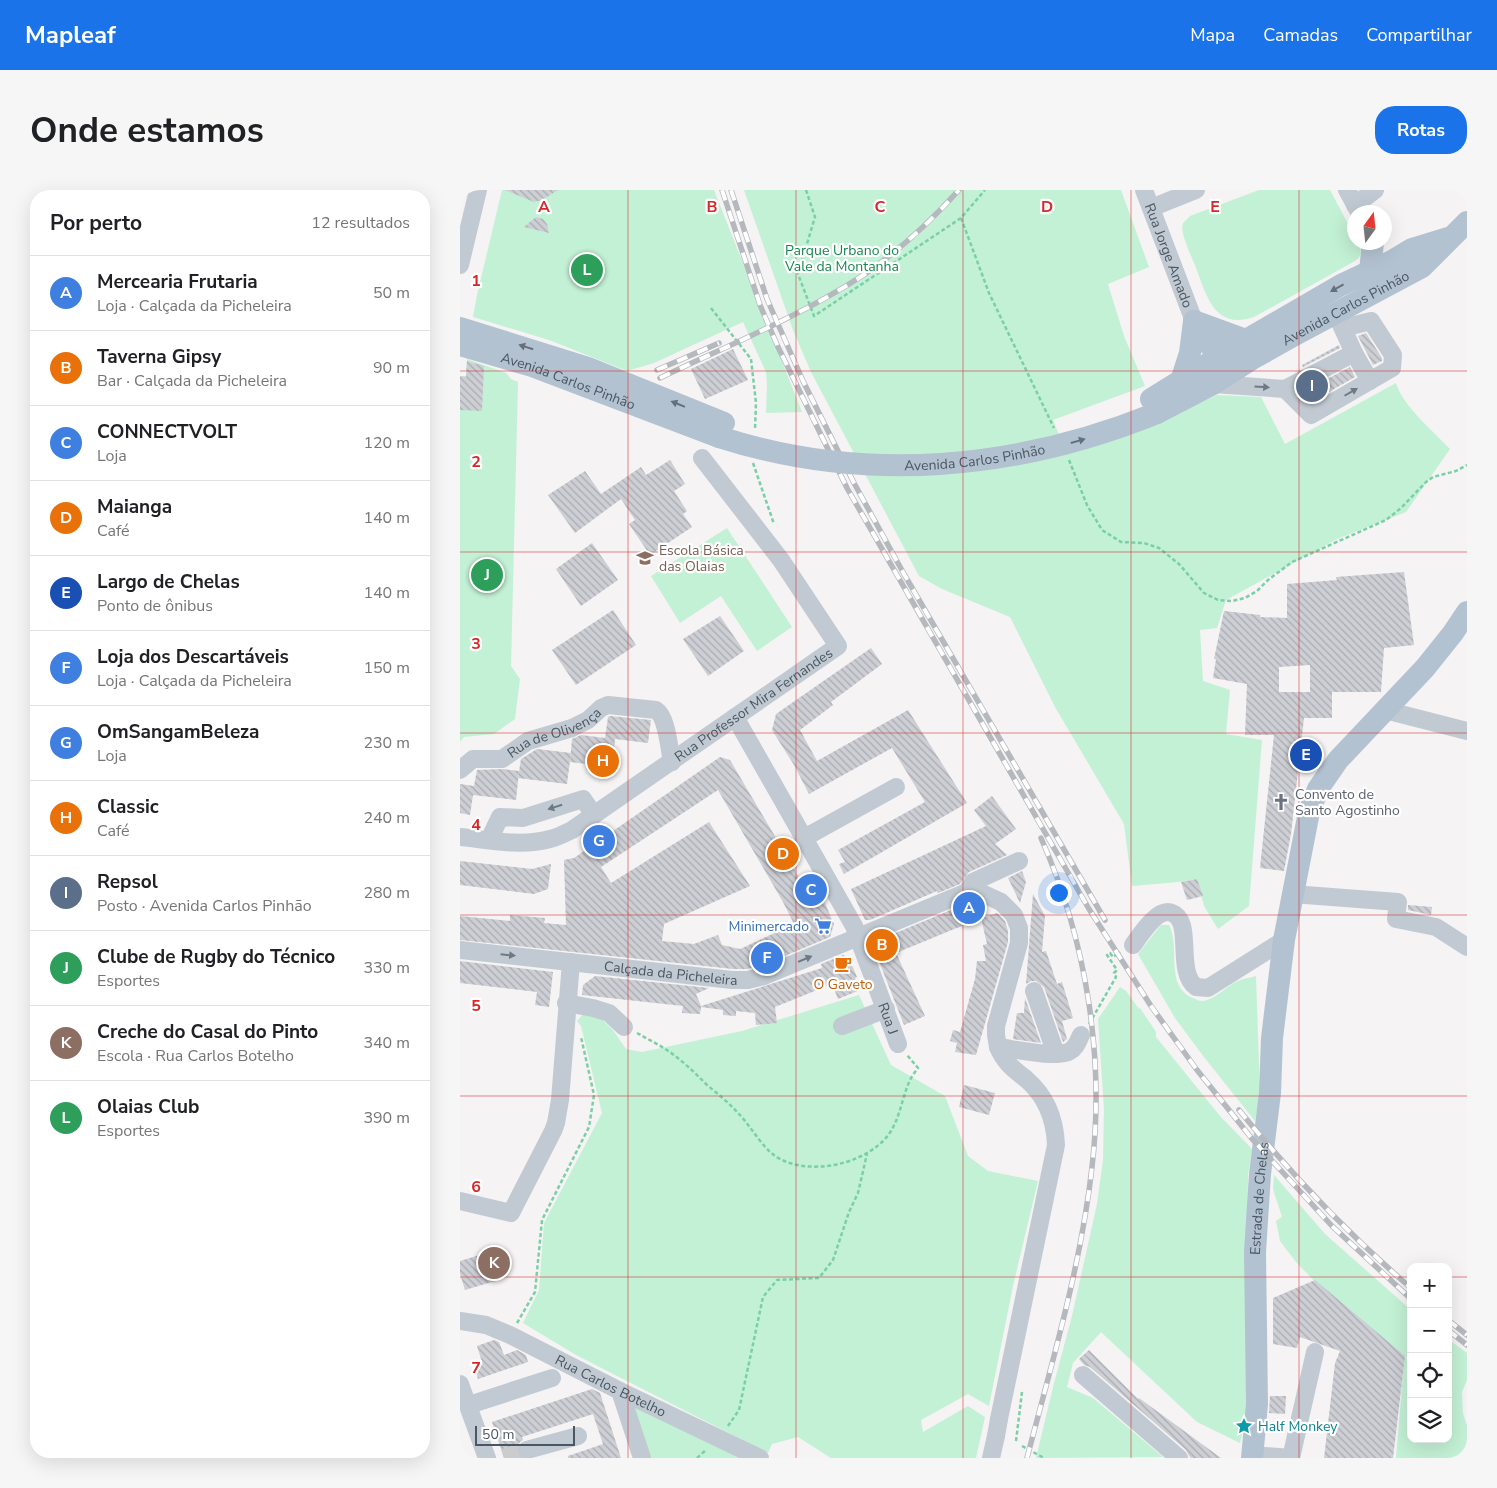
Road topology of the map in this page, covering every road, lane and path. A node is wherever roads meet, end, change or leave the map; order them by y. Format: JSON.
{"nodes":[{"id":1,"x":478,"y":190,"type":"edge"},
{"id":2,"x":806,"y":190,"type":"edge"},
{"id":3,"x":985,"y":190,"type":"edge"},
{"id":4,"x":1144,"y":190,"type":"edge"},
{"id":5,"x":1196,"y":190,"type":"edge"},
{"id":6,"x":1375,"y":190,"type":"edge"},
{"id":7,"x":1354,"y":202,"type":"edge"},
{"id":8,"x":1151,"y":208,"type":"junction"},
{"id":9,"x":1459,"y":230,"type":"edge"},
{"id":10,"x":1392,"y":244,"type":"edge"},
{"id":11,"x":1412,"y":249,"type":"junction"},
{"id":12,"x":1372,"y":250,"type":"edge"},
{"id":13,"x":460,"y":265,"type":"edge"},
{"id":14,"x":1370,"y":272,"type":"junction"},
{"id":15,"x":1361,"y":298,"type":"junction"},
{"id":16,"x":1194,"y":321,"type":"junction"},
{"id":17,"x":1340,"y":321,"type":"junction"},
{"id":18,"x":460,"y":328,"type":"edge"},
{"id":19,"x":460,"y":345,"type":"edge"},
{"id":20,"x":1249,"y":350,"type":"junction"},
{"id":21,"x":1354,"y":352,"type":"junction"},
{"id":22,"x":1224,"y":354,"type":"junction"},
{"id":23,"x":1181,"y":381,"type":"junction"},
{"id":24,"x":1370,"y":381,"type":"junction"},
{"id":25,"x":1214,"y":384,"type":"junction"},
{"id":26,"x":1285,"y":389,"type":"junction"},
{"id":27,"x":1154,"y":406,"type":"junction"},
{"id":28,"x":721,"y":430,"type":"junction"},
{"id":29,"x":702,"y":458,"type":"dead end"},
{"id":30,"x":1467,"y":465,"type":"edge"},
{"id":31,"x":1268,"y":580,"type":"dead end"},
{"id":32,"x":1467,"y":612,"type":"edge"},
{"id":33,"x":1385,"y":710,"type":"junction"},
{"id":34,"x":735,"y":717,"type":"junction"},
{"id":35,"x":1467,"y":731,"type":"edge"},
{"id":36,"x":672,"y":762,"type":"junction"},
{"id":37,"x":460,"y":770,"type":"edge"},
{"id":38,"x":896,"y":787,"type":"dead end"},
{"id":39,"x":594,"y":815,"type":"junction"},
{"id":40,"x":460,"y":837,"type":"edge"},
{"id":41,"x":804,"y":838,"type":"junction"},
{"id":42,"x":488,"y":840,"type":"junction"},
{"id":43,"x":1019,"y":860,"type":"dead end"},
{"id":44,"x":967,"y":892,"type":"junction"},
{"id":45,"x":1292,"y":894,"type":"junction"},
{"id":46,"x":856,"y":937,"type":"junction"},
{"id":47,"x":1284,"y":940,"type":"junction"},
{"id":48,"x":1133,"y":945,"type":"joint"},
{"id":49,"x":1467,"y":947,"type":"edge"},
{"id":50,"x":460,"y":950,"type":"edge"},
{"id":51,"x":571,"y":962,"type":"junction"},
{"id":52,"x":1034,"y":991,"type":"dead end"},
{"id":53,"x":566,"y":1003,"type":"junction"},
{"id":54,"x":886,"y":1008,"type":"junction"},
{"id":55,"x":624,"y":1026,"type":"joint"},
{"id":56,"x":842,"y":1026,"type":"dead end"},
{"id":57,"x":578,"y":1030,"type":"dead end"},
{"id":58,"x":1081,"y":1035,"type":"joint"},
{"id":59,"x":898,"y":1044,"type":"joint"},
{"id":60,"x":998,"y":1047,"type":"junction"},
{"id":61,"x":1056,"y":1054,"type":"junction"},
{"id":62,"x":868,"y":1154,"type":"junction"},
{"id":63,"x":460,"y":1201,"type":"edge"},
{"id":64,"x":460,"y":1321,"type":"edge"},
{"id":65,"x":510,"y":1335,"type":"junction"},
{"id":66,"x":1315,"y":1352,"type":"dead end"},
{"id":67,"x":1083,"y":1375,"type":"dead end"},
{"id":68,"x":552,"y":1378,"type":"dead end"},
{"id":69,"x":460,"y":1384,"type":"edge"},
{"id":70,"x":620,"y":1391,"type":"junction"},
{"id":71,"x":469,"y":1404,"type":"junction"},
{"id":72,"x":578,"y":1436,"type":"dead end"},
{"id":73,"x":719,"y":1438,"type":"junction"},
{"id":74,"x":1022,"y":1446,"type":"dead end"},
{"id":75,"x":527,"y":1450,"type":"tunnel mouth"},
{"id":76,"x":1252,"y":1457,"type":"edge"},
{"id":77,"x":487,"y":1458,"type":"edge"},
{"id":78,"x":642,"y":1458,"type":"edge"},
{"id":79,"x":760,"y":1458,"type":"edge"},
{"id":80,"x":991,"y":1458,"type":"edge"},
{"id":81,"x":1044,"y":1458,"type":"edge"},
{"id":82,"x":1179,"y":1458,"type":"edge"}],
"edges":[{"from":1,"to":13,"type":"street"},
{"from":2,"to":3,"type":"path"},
{"from":4,"to":8,"type":"street","name":"Rua Jorge Amado"},
{"from":5,"to":8,"type":"street"},
{"from":6,"to":7,"type":"street"},
{"from":8,"to":16,"type":"street","name":"Rua Jorge Amado"},
{"from":9,"to":11,"type":"main road","name":"Avenida Carlos Pinhão"},
{"from":9,"to":15,"type":"main road","name":"Avenida Carlos Pinhão"},
{"from":10,"to":11,"type":"main road"},
{"from":11,"to":14,"type":"main road","name":"Avenida Carlos Pinhão"},
{"from":12,"to":14,"type":"main road"},
{"from":14,"to":15,"type":"main road"},
{"from":14,"to":20,"type":"main road","name":"Avenida Carlos Pinhão","one_way":true},
{"from":15,"to":17,"type":"main road","name":"Avenida Carlos Pinhão"},
{"from":16,"to":20,"type":"main road"},
{"from":16,"to":22,"type":"main road"},
{"from":16,"to":23,"type":"main road"},
{"from":17,"to":20,"type":"main road","name":"Avenida Carlos Pinhão"},
{"from":17,"to":21,"type":"street"},
{"from":17,"to":24,"type":"street"},
{"from":28,"to":18,"type":"main road","name":"Avenida Carlos Pinhão","one_way":true},
{"from":19,"to":28,"type":"main road","name":"Avenida Carlos Pinhão"},
{"from":20,"to":22,"type":"main road","name":"Avenida Carlos Pinhão"},
{"from":20,"to":25,"type":"main road","name":"Avenida Carlos Pinhão"},
{"from":21,"to":24,"type":"street"},
{"from":21,"to":26,"type":"street"},
{"from":22,"to":23,"type":"main road","name":"Avenida Carlos Pinhão"},
{"from":23,"to":27,"type":"main road","name":"Avenida Carlos Pinhão"},
{"from":26,"to":24,"type":"street","one_way":true},
{"from":25,"to":26,"type":"street","one_way":true},
{"from":25,"to":27,"type":"main road","name":"Avenida Carlos Pinhão"},
{"from":27,"to":28,"type":"main road","name":"Avenida Carlos Pinhão"},
{"from":29,"to":34,"type":"street","name":"Rua Professor Mira Fernandes"},
{"from":30,"to":31,"type":"path"},
{"from":32,"to":33,"type":"main road","name":"Estrada de Chelas"},
{"from":33,"to":35,"type":"street"},
{"from":33,"to":45,"type":"main road","name":"Estrada de Chelas"},
{"from":34,"to":36,"type":"street","name":"Rua Professor Mira Fernandes"},
{"from":34,"to":41,"type":"street","name":"Rua J"},
{"from":36,"to":37,"type":"street","name":"Rua de Olivença"},
{"from":36,"to":39,"type":"street","name":"Rua Professor Mira Fernandes"},
{"from":38,"to":41,"type":"street"},
{"from":39,"to":42,"type":"street","name":"Rua Professor Mira Fernandes"},
{"from":39,"to":42,"type":"street","one_way":true},
{"from":40,"to":42,"type":"street","name":"Rua Professor Mira Fernandes"},
{"from":41,"to":46,"type":"street","name":"Rua J"},
{"from":43,"to":44,"type":"street","name":"Calçada da Picheleira"},
{"from":44,"to":46,"type":"street","name":"Calçada da Picheleira"},
{"from":44,"to":60,"type":"street"},
{"from":45,"to":47,"type":"main road","name":"Estrada de Chelas"},
{"from":45,"to":49,"type":"street"},
{"from":51,"to":46,"type":"street","name":"Calçada da Picheleira","one_way":true},
{"from":46,"to":54,"type":"street","name":"Rua J"},
{"from":47,"to":48,"type":"street"},
{"from":47,"to":76,"type":"main road","name":"Estrada de Chelas"},
{"from":48,"to":58,"type":"path"},
{"from":50,"to":51,"type":"street","name":"Calçada da Picheleira","one_way":true},
{"from":51,"to":53,"type":"street"},
{"from":52,"to":61,"type":"street"},
{"from":53,"to":55,"type":"street"},
{"from":53,"to":63,"type":"street"},
{"from":54,"to":56,"type":"street"},
{"from":54,"to":59,"type":"street","name":"Rua J"},
{"from":55,"to":62,"type":"path"},
{"from":57,"to":65,"type":"path"},
{"from":58,"to":61,"type":"street"},
{"from":59,"to":62,"type":"path"},
{"from":60,"to":61,"type":"street"},
{"from":60,"to":80,"type":"street","bridge":true},
{"from":62,"to":73,"type":"path"},
{"from":64,"to":65,"type":"street","name":"Rua Carlos Botelho"},
{"from":65,"to":70,"type":"street","name":"Rua Carlos Botelho"},
{"from":66,"to":76,"type":"street"},
{"from":67,"to":82,"type":"street"},
{"from":68,"to":71,"type":"street"},
{"from":69,"to":71,"type":"street"},
{"from":70,"to":73,"type":"street","name":"Rua Carlos Botelho"},
{"from":70,"to":78,"type":"street"},
{"from":71,"to":77,"type":"street"},
{"from":72,"to":75,"type":"street"},
{"from":73,"to":79,"type":"street","name":"Rua Carlos Botelho"},
{"from":74,"to":81,"type":"path"}]}
